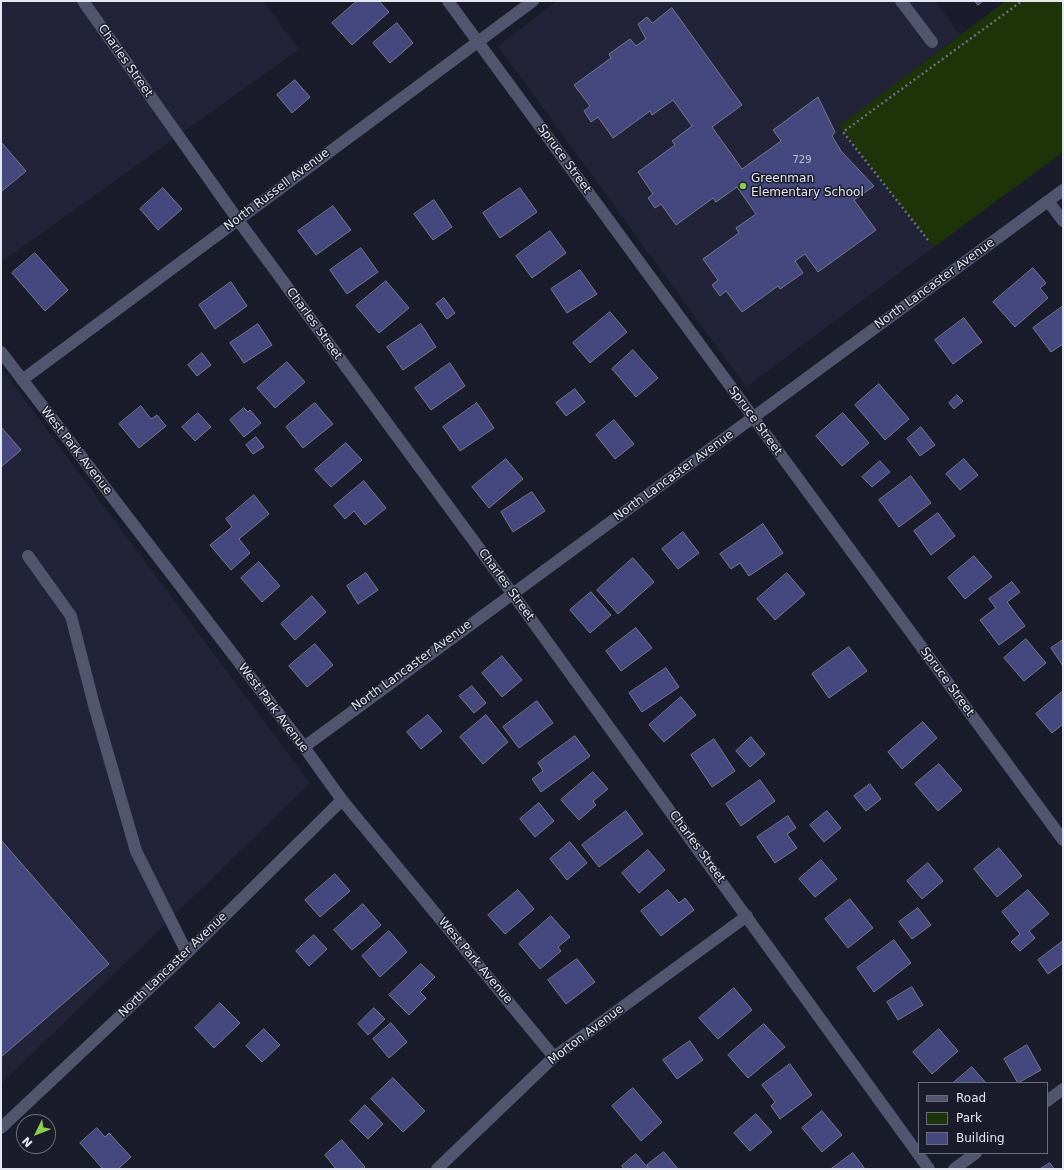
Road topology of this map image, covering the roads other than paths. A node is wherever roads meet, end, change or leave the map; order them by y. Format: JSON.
{"nodes":[{"id":1,"x":83,"y":1,"type":"edge"},
{"id":2,"x":448,"y":1,"type":"edge"},
{"id":3,"x":533,"y":1,"type":"edge"},
{"id":4,"x":901,"y":1,"type":"edge"},
{"id":5,"x":477,"y":41,"type":"junction"},
{"id":6,"x":932,"y":42,"type":"dead end"},
{"id":7,"x":1063,"y":190,"type":"edge"},
{"id":8,"x":1048,"y":201,"type":"junction"},
{"id":9,"x":238,"y":220,"type":"junction"},
{"id":10,"x":1063,"y":221,"type":"edge"},
{"id":11,"x":1,"y":352,"type":"edge"},
{"id":12,"x":22,"y":380,"type":"junction"},
{"id":13,"x":753,"y":418,"type":"junction"},
{"id":14,"x":28,"y":556,"type":"dead end"},
{"id":15,"x":512,"y":593,"type":"junction"},
{"id":16,"x":304,"y":747,"type":"junction"},
{"id":17,"x":342,"y":800,"type":"junction"},
{"id":18,"x":1063,"y":840,"type":"edge"},
{"id":19,"x":747,"y":916,"type":"junction"},
{"id":20,"x":187,"y":953,"type":"junction"},
{"id":21,"x":554,"y":1057,"type":"junction"},
{"id":22,"x":1063,"y":1089,"type":"edge"},
{"id":23,"x":1048,"y":1100,"type":"edge"},
{"id":24,"x":1,"y":1128,"type":"edge"},
{"id":25,"x":918,"y":1154,"type":"edge"},
{"id":26,"x":918,"y":1154,"type":"edge"},
{"id":27,"x":975,"y":1154,"type":"edge"},
{"id":28,"x":437,"y":1169,"type":"edge"},
{"id":29,"x":929,"y":1169,"type":"edge"},
{"id":30,"x":954,"y":1169,"type":"edge"}],
"edges":[{"from":1,"to":9,"type":"street","name":"Charles Street"},
{"from":2,"to":5,"type":"street","name":"Spruce Street"},
{"from":3,"to":5,"type":"street","name":"North Russell Avenue"},
{"from":4,"to":6,"type":"street"},
{"from":5,"to":9,"type":"street","name":"North Russell Avenue"},
{"from":5,"to":13,"type":"street","name":"Spruce Street"},
{"from":7,"to":8,"type":"street","name":"North Lancaster Avenue"},
{"from":8,"to":10,"type":"street"},
{"from":8,"to":13,"type":"street","name":"North Lancaster Avenue"},
{"from":9,"to":12,"type":"street","name":"North Russell Avenue"},
{"from":9,"to":15,"type":"street","name":"Charles Street"},
{"from":11,"to":12,"type":"street","name":"West Park Avenue"},
{"from":12,"to":16,"type":"street","name":"West Park Avenue"},
{"from":13,"to":15,"type":"street","name":"North Lancaster Avenue"},
{"from":13,"to":18,"type":"street","name":"Spruce Street"},
{"from":14,"to":20,"type":"street"},
{"from":15,"to":16,"type":"street","name":"North Lancaster Avenue"},
{"from":15,"to":19,"type":"street","name":"Charles Street"},
{"from":16,"to":17,"type":"street","name":"West Park Avenue"},
{"from":17,"to":20,"type":"street","name":"North Lancaster Avenue"},
{"from":17,"to":21,"type":"street","name":"West Park Avenue"},
{"from":19,"to":21,"type":"street","name":"Morton Avenue"},
{"from":19,"to":25,"type":"street","name":"Charles Street"},
{"from":20,"to":24,"type":"street","name":"North Lancaster Avenue"},
{"from":21,"to":28,"type":"street","name":"Morton Avenue"},
{"from":22,"to":23,"type":"street"},
{"from":26,"to":29,"type":"street","name":"Charles Street"},
{"from":27,"to":30,"type":"street"}]}
